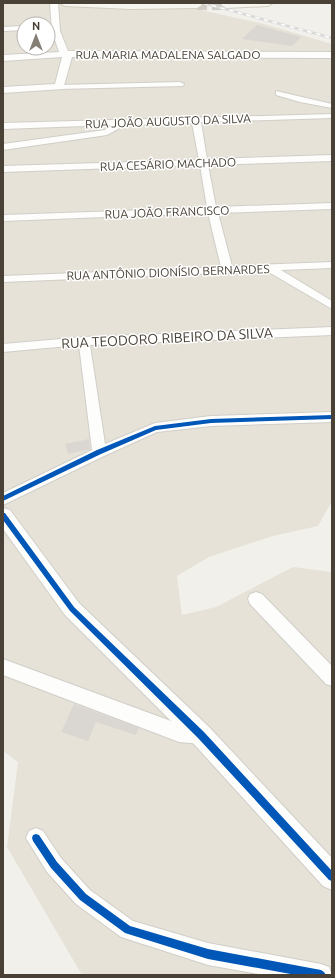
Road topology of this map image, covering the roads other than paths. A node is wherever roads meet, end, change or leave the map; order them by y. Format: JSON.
{"nodes":[{"id":1,"x":54,"y":3,"type":"edge"},
{"id":2,"x":66,"y":3,"type":"edge"},
{"id":3,"x":157,"y":3,"type":"edge"},
{"id":4,"x":268,"y":3,"type":"edge"},
{"id":5,"x":134,"y":5,"type":"edge"},
{"id":6,"x":176,"y":5,"type":"junction"},
{"id":7,"x":197,"y":5,"type":"dead end"},
{"id":8,"x":226,"y":5,"type":"dead end"},
{"id":9,"x":53,"y":16,"type":"edge"},
{"id":10,"x":16,"y":29,"type":"edge"},
{"id":11,"x":3,"y":30,"type":"edge"},
{"id":12,"x":56,"y":36,"type":"edge"},
{"id":13,"x":65,"y":54,"type":"junction"},
{"id":14,"x":332,"y":56,"type":"edge"},
{"id":15,"x":3,"y":58,"type":"edge"},
{"id":16,"x":180,"y":84,"type":"dead end"},
{"id":17,"x":60,"y":87,"type":"junction"},
{"id":18,"x":3,"y":90,"type":"edge"},
{"id":19,"x":279,"y":93,"type":"dead end"},
{"id":20,"x":332,"y":106,"type":"edge"},
{"id":21,"x":332,"y":116,"type":"edge"},
{"id":22,"x":196,"y":120,"type":"junction"},
{"id":23,"x":118,"y":122,"type":"junction"},
{"id":24,"x":3,"y":126,"type":"edge"},
{"id":25,"x":3,"y":147,"type":"edge"},
{"id":26,"x":332,"y":158,"type":"edge"},
{"id":27,"x":204,"y":162,"type":"junction"},
{"id":28,"x":3,"y":169,"type":"edge"},
{"id":29,"x":332,"y":206,"type":"edge"},
{"id":30,"x":212,"y":210,"type":"junction"},
{"id":31,"x":3,"y":218,"type":"edge"},
{"id":32,"x":332,"y":265,"type":"edge"},
{"id":33,"x":227,"y":268,"type":"junction"},
{"id":34,"x":270,"y":268,"type":"junction"},
{"id":35,"x":3,"y":278,"type":"edge"},
{"id":36,"x":332,"y":306,"type":"edge"},
{"id":37,"x":332,"y":331,"type":"edge"},
{"id":38,"x":84,"y":341,"type":"junction"},
{"id":39,"x":3,"y":348,"type":"edge"},
{"id":40,"x":332,"y":417,"type":"edge"},
{"id":41,"x":99,"y":452,"type":"junction"},
{"id":42,"x":3,"y":499,"type":"edge"},
{"id":43,"x":3,"y":515,"type":"edge"},
{"id":44,"x":256,"y":599,"type":"dead end"},
{"id":45,"x":3,"y":667,"type":"edge"},
{"id":46,"x":332,"y":678,"type":"edge"},
{"id":47,"x":201,"y":735,"type":"junction"},
{"id":48,"x":36,"y":838,"type":"dead end"},
{"id":49,"x":332,"y":877,"type":"edge"},
{"id":50,"x":321,"y":975,"type":"edge"}],
"edges":[{"from":1,"to":9,"type":"street"},
{"from":2,"to":5,"type":"main road"},
{"from":3,"to":6,"type":"main road"},
{"from":4,"to":8,"type":"main road"},
{"from":5,"to":6,"type":"main road"},
{"from":6,"to":7,"type":"main road"},
{"from":10,"to":11,"type":"street"},
{"from":12,"to":13,"type":"street"},
{"from":13,"to":14,"type":"street","name":"RUA MARIA MADALENA SALGADO"},
{"from":13,"to":15,"type":"street","name":"RUA MARIA MADALENA SALGADO"},
{"from":13,"to":17,"type":"street"},
{"from":16,"to":17,"type":"street"},
{"from":17,"to":18,"type":"street"},
{"from":19,"to":20,"type":"street"},
{"from":21,"to":22,"type":"street","name":"RUA JOÃO AUGUSTO DA SILVA"},
{"from":22,"to":23,"type":"street","name":"RUA JOÃO AUGUSTO DA SILVA"},
{"from":22,"to":27,"type":"street"},
{"from":23,"to":24,"type":"street","name":"RUA JOÃO AUGUSTO DA SILVA"},
{"from":23,"to":25,"type":"street"},
{"from":26,"to":27,"type":"street","name":"RUA CESÁRIO MACHADO"},
{"from":27,"to":28,"type":"street","name":"RUA CESÁRIO MACHADO"},
{"from":27,"to":30,"type":"street"},
{"from":29,"to":30,"type":"street","name":"RUA JOÃO FRANCISCO"},
{"from":30,"to":31,"type":"street","name":"RUA JOÃO FRANCISCO"},
{"from":30,"to":33,"type":"street"},
{"from":32,"to":34,"type":"street","name":"RUA ANTÔNIO DIONÍSIO BERNARDES"},
{"from":33,"to":34,"type":"street","name":"RUA ANTÔNIO DIONÍSIO BERNARDES"},
{"from":33,"to":35,"type":"street","name":"RUA ANTÔNIO DIONÍSIO BERNARDES"},
{"from":34,"to":36,"type":"street"},
{"from":37,"to":38,"type":"street","name":"RUA TEODORO RIBEIRO DA SILVA"},
{"from":38,"to":39,"type":"street","name":"RUA TEODORO RIBEIRO DA SILVA"},
{"from":38,"to":41,"type":"street"},
{"from":40,"to":41,"type":"street"},
{"from":41,"to":42,"type":"street"},
{"from":43,"to":47,"type":"street"},
{"from":44,"to":46,"type":"street"},
{"from":45,"to":47,"type":"street"},
{"from":47,"to":49,"type":"street"},
{"from":48,"to":50,"type":"street"}]}
